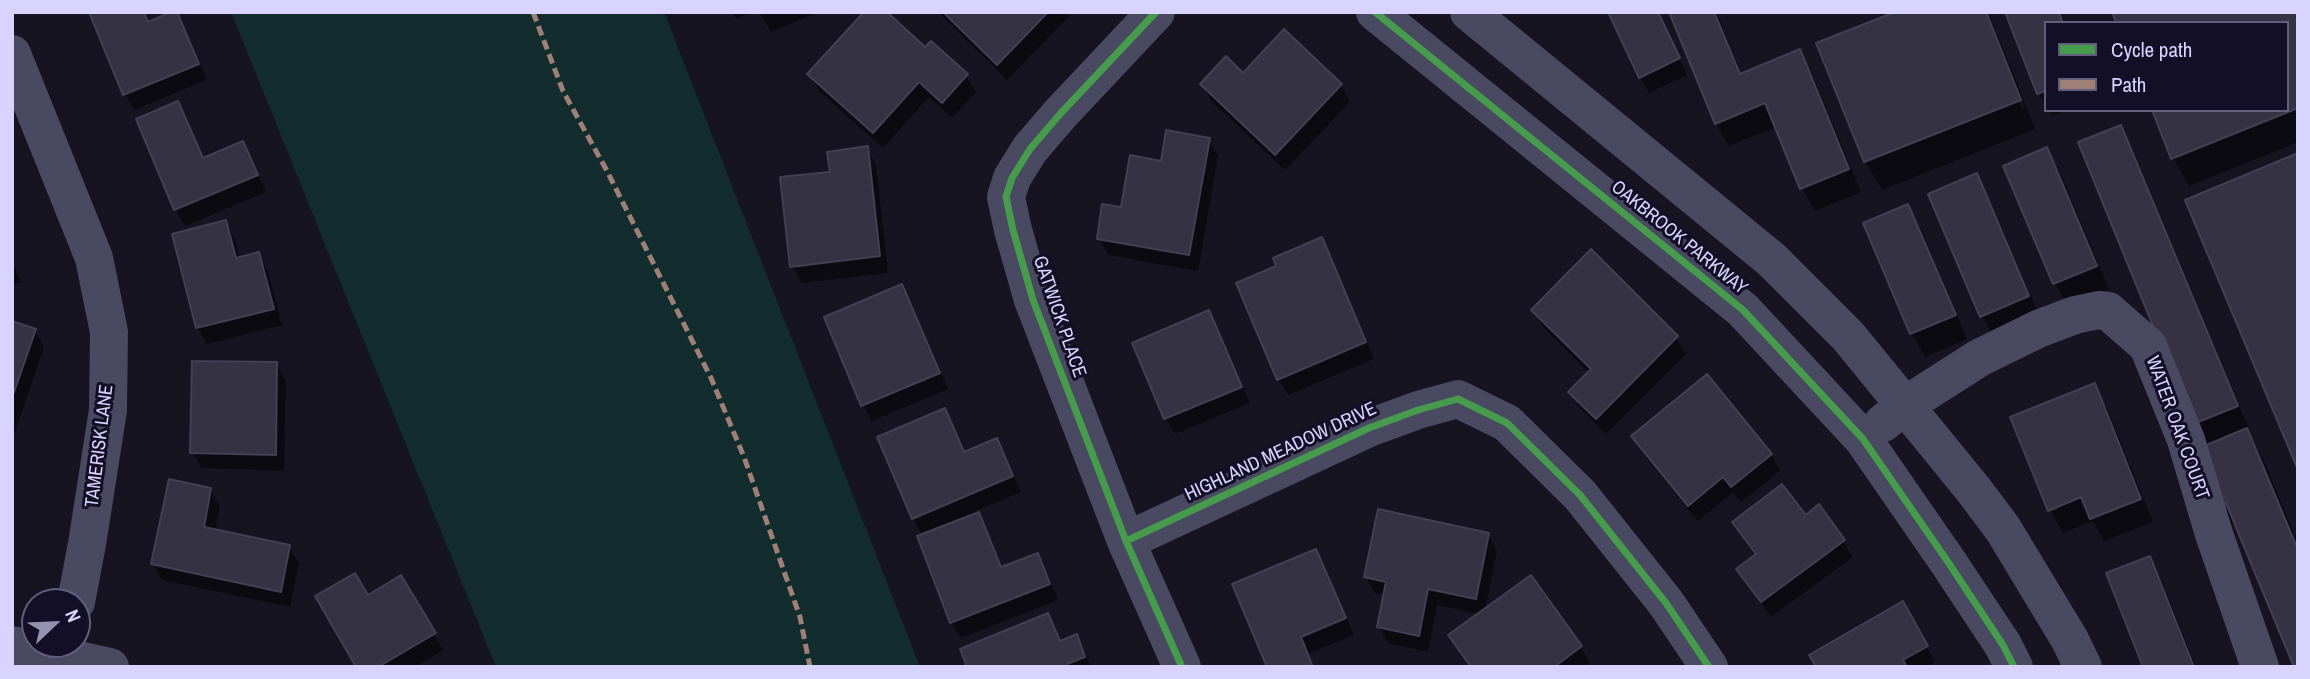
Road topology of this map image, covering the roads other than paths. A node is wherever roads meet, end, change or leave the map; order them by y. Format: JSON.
{"nodes":[{"id":1,"x":1156,"y":12,"type":"edge"},
{"id":2,"x":1376,"y":12,"type":"edge"},
{"id":3,"x":1469,"y":12,"type":"edge"},
{"id":4,"x":12,"y":54,"type":"edge"},
{"id":5,"x":1904,"y":406,"type":"junction"},
{"id":6,"x":1863,"y":439,"type":"junction"},
{"id":7,"x":1126,"y":541,"type":"junction"},
{"id":8,"x":79,"y":588,"type":"edge"},
{"id":9,"x":87,"y":658,"type":"edge"},
{"id":10,"x":110,"y":667,"type":"edge"},
{"id":11,"x":1182,"y":667,"type":"edge"},
{"id":12,"x":1709,"y":667,"type":"edge"},
{"id":13,"x":2014,"y":667,"type":"edge"},
{"id":14,"x":2083,"y":667,"type":"edge"},
{"id":15,"x":2260,"y":667,"type":"edge"}],
"edges":[{"from":1,"to":7,"type":"street","name":"GATWICK PLACE"},
{"from":2,"to":6,"type":"street","name":"OAKBROOK PARKWAY"},
{"from":3,"to":5,"type":"street"},
{"from":4,"to":8,"type":"street","name":"TAMERISK LANE"},
{"from":5,"to":6,"type":"street","name":"WATER OAK COURT"},
{"from":5,"to":14,"type":"street"},
{"from":5,"to":15,"type":"street","name":"WATER OAK COURT"},
{"from":6,"to":13,"type":"street","name":"OAKBROOK PARKWAY"},
{"from":7,"to":11,"type":"street","name":"GATWICK PLACE"},
{"from":7,"to":12,"type":"street","name":"HIGHLAND MEADOW DRIVE"},
{"from":9,"to":10,"type":"street"}]}
